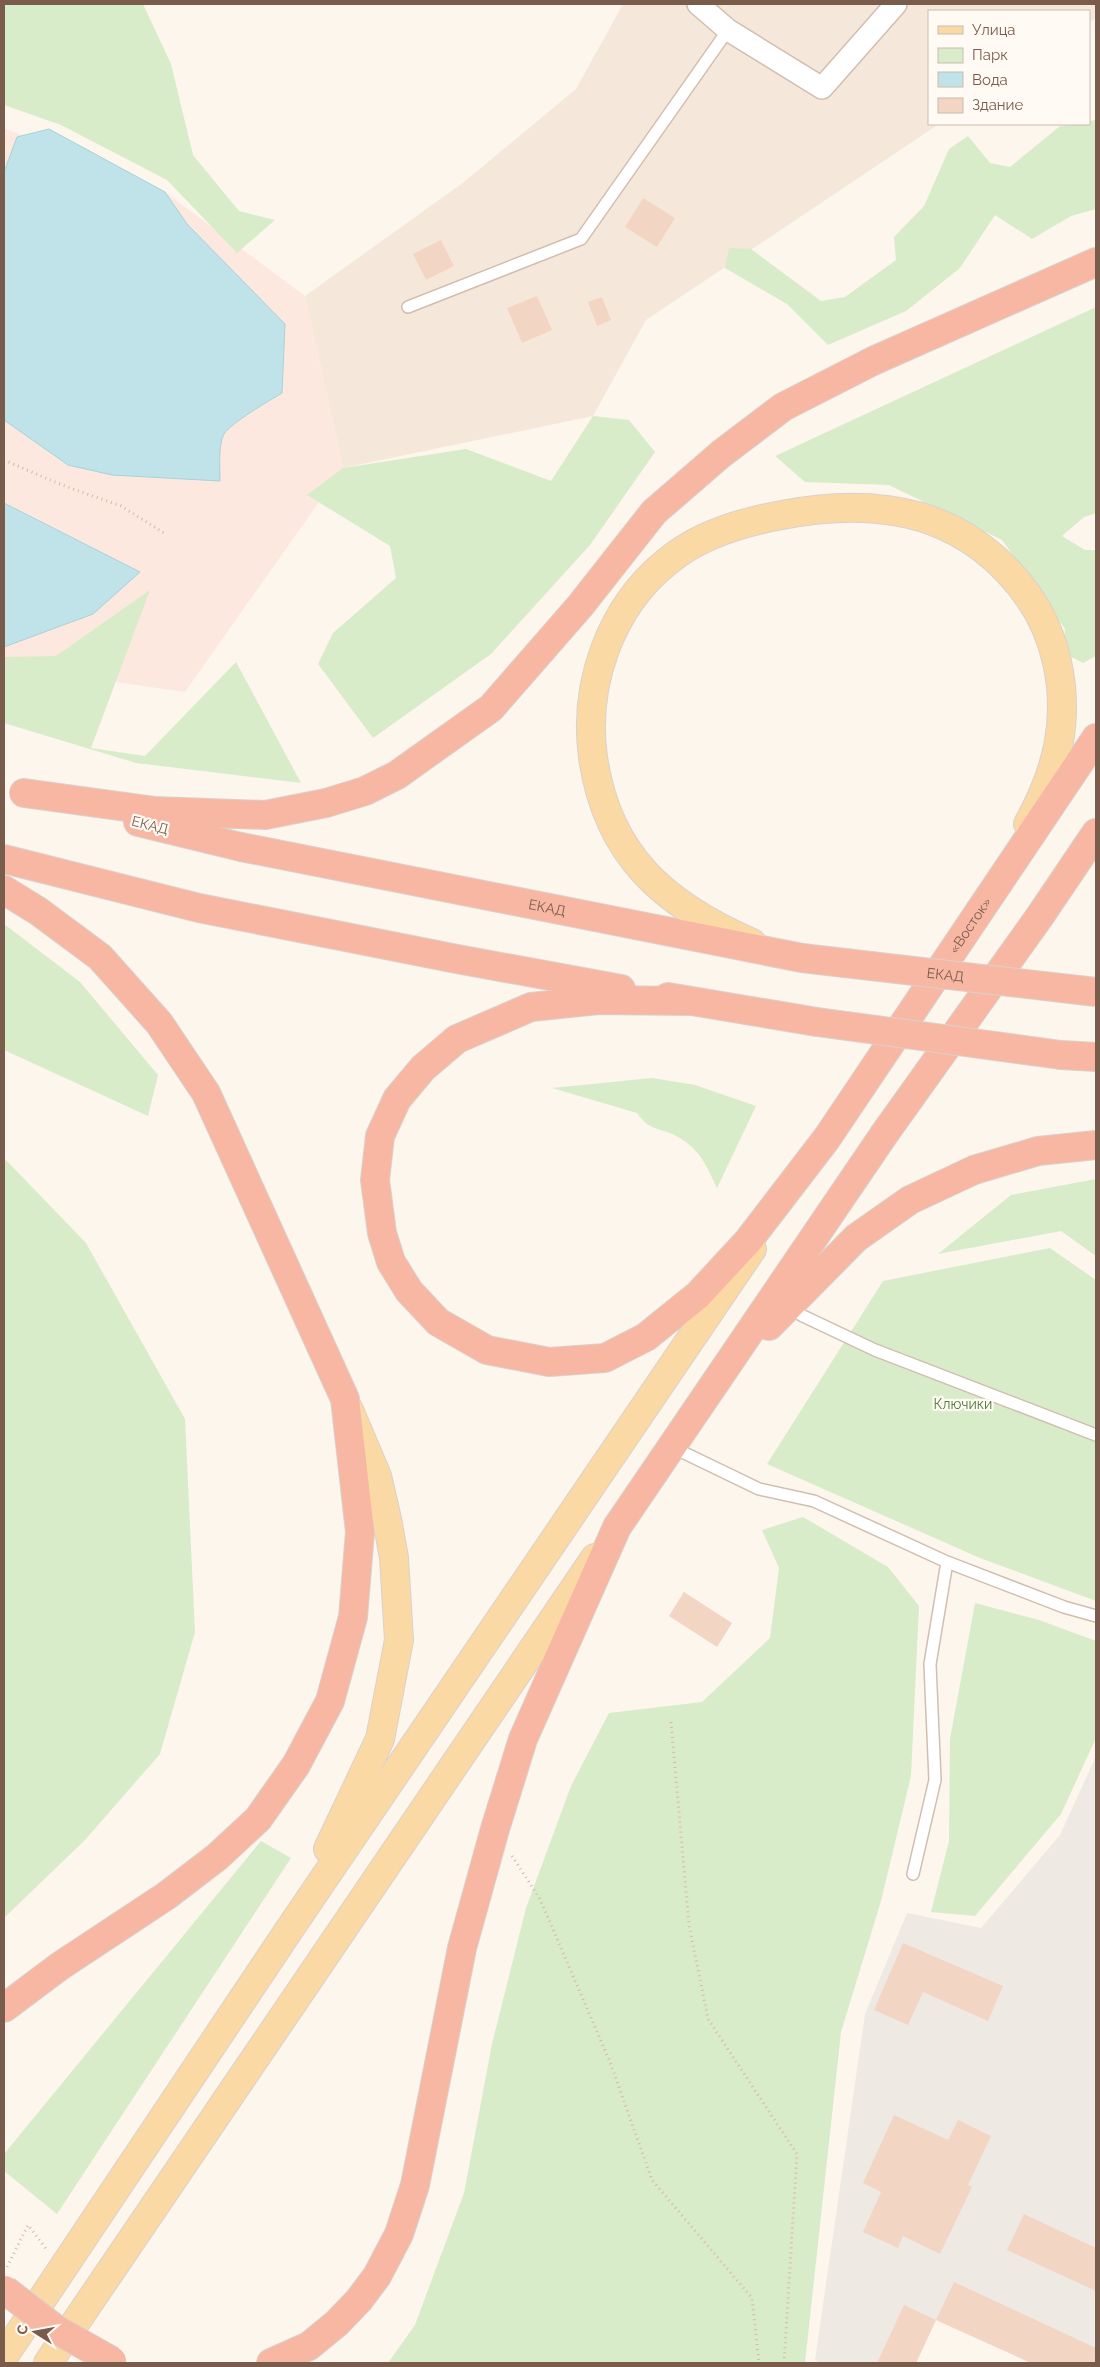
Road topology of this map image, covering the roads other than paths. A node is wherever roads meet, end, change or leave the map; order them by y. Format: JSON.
{"nodes":[{"id":1,"x":698,"y":4,"type":"edge"},
{"id":2,"x":896,"y":4,"type":"edge"},
{"id":3,"x":728,"y":30,"type":"junction"},
{"id":4,"x":1096,"y":262,"type":"edge"},
{"id":5,"x":408,"y":307,"type":"dead end"},
{"id":6,"x":1096,"y":738,"type":"edge"},
{"id":7,"x":14,"y":790,"type":"edge"},
{"id":8,"x":1096,"y":833,"type":"edge"},
{"id":9,"x":1096,"y":842,"type":"edge"},
{"id":10,"x":4,"y":859,"type":"edge"},
{"id":11,"x":4,"y":890,"type":"edge"},
{"id":12,"x":979,"y":910,"type":"junction"},
{"id":13,"x":1040,"y":916,"type":"junction"},
{"id":14,"x":802,"y":958,"type":"junction"},
{"id":15,"x":1096,"y":992,"type":"edge"},
{"id":16,"x":686,"y":1001,"type":"junction"},
{"id":17,"x":1096,"y":1058,"type":"edge"},
{"id":18,"x":827,"y":1138,"type":"junction"},
{"id":19,"x":1096,"y":1145,"type":"edge"},
{"id":20,"x":781,"y":1302,"type":"junction"},
{"id":21,"x":345,"y":1399,"type":"junction"},
{"id":22,"x":1096,"y":1435,"type":"edge"},
{"id":23,"x":672,"y":1447,"type":"junction"},
{"id":24,"x":617,"y":1527,"type":"junction"},
{"id":25,"x":947,"y":1562,"type":"junction"},
{"id":26,"x":1096,"y":1616,"type":"edge"},
{"id":27,"x":913,"y":1874,"type":"dead end"},
{"id":28,"x":293,"y":1924,"type":"junction"},
{"id":29,"x":4,"y":2008,"type":"edge"},
{"id":30,"x":4,"y":2289,"type":"edge"},
{"id":31,"x":4,"y":2356,"type":"edge"},
{"id":32,"x":115,"y":2362,"type":"edge"},
{"id":33,"x":48,"y":2363,"type":"edge"},
{"id":34,"x":271,"y":2363,"type":"edge"}],
"edges":[{"from":1,"to":3,"type":"street"},
{"from":2,"to":3,"type":"street"},
{"from":3,"to":5,"type":"lane"},
{"from":4,"to":7,"type":"highway"},
{"from":6,"to":12,"type":"highway","name":"«Восток»"},
{"from":7,"to":14,"type":"highway","name":"ЕКАД"},
{"from":8,"to":13,"type":"highway"},
{"from":9,"to":13,"type":"main road"},
{"from":10,"to":16,"type":"highway"},
{"from":11,"to":21,"type":"highway"},
{"from":12,"to":14,"type":"main road"},
{"from":12,"to":18,"type":"highway","name":"«Восток»"},
{"from":13,"to":20,"type":"highway"},
{"from":14,"to":15,"type":"highway","name":"ЕКАД","bridge":true},
{"from":16,"to":17,"type":"highway","bridge":true},
{"from":16,"to":18,"type":"highway","name":"«Восток»"},
{"from":18,"to":28,"type":"main road"},
{"from":19,"to":20,"type":"highway"},
{"from":20,"to":22,"type":"lane"},
{"from":20,"to":23,"type":"highway"},
{"from":21,"to":28,"type":"main road"},
{"from":21,"to":29,"type":"highway"},
{"from":23,"to":24,"type":"highway"},
{"from":23,"to":25,"type":"lane"},
{"from":24,"to":33,"type":"main road"},
{"from":24,"to":34,"type":"highway"},
{"from":25,"to":26,"type":"lane"},
{"from":25,"to":27,"type":"lane"},
{"from":28,"to":31,"type":"main road"},
{"from":30,"to":32,"type":"highway","bridge":true}]}
